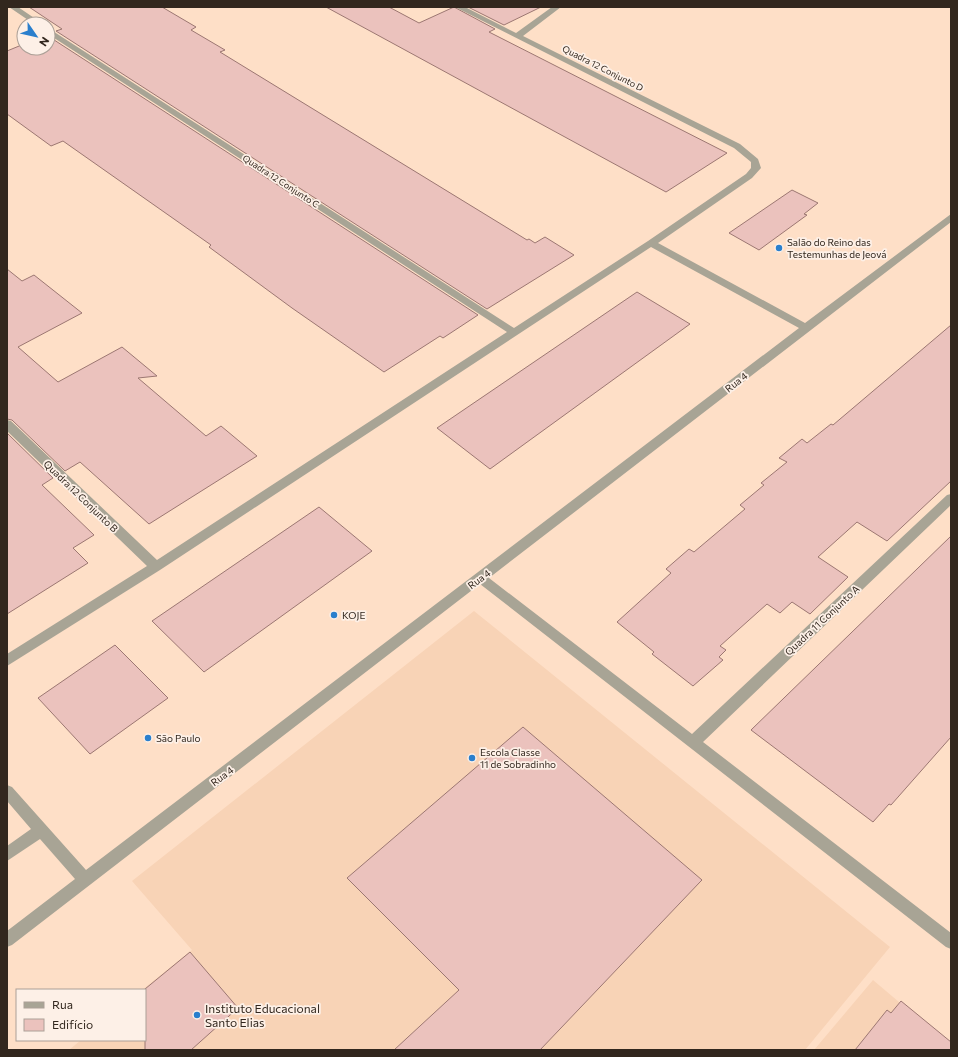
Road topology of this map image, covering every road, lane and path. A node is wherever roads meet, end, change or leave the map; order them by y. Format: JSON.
{"nodes":[{"id":1,"x":13,"y":7,"type":"edge"},
{"id":2,"x":459,"y":7,"type":"edge"},
{"id":3,"x":557,"y":7,"type":"edge"},
{"id":4,"x":27,"y":16,"type":"edge"},
{"id":5,"x":56,"y":35,"type":"edge"},
{"id":6,"x":517,"y":36,"type":"junction"},
{"id":7,"x":951,"y":217,"type":"edge"},
{"id":8,"x":651,"y":243,"type":"junction"},
{"id":9,"x":806,"y":328,"type":"junction"},
{"id":10,"x":514,"y":332,"type":"junction"},
{"id":11,"x":7,"y":424,"type":"edge"},
{"id":12,"x":951,"y":498,"type":"edge"},
{"id":13,"x":156,"y":567,"type":"junction"},
{"id":14,"x":481,"y":578,"type":"junction"},
{"id":15,"x":7,"y":661,"type":"edge"},
{"id":16,"x":692,"y":743,"type":"junction"},
{"id":17,"x":7,"y":791,"type":"edge"},
{"id":18,"x":41,"y":830,"type":"junction"},
{"id":19,"x":7,"y":854,"type":"edge"},
{"id":20,"x":85,"y":880,"type":"junction"},
{"id":21,"x":7,"y":940,"type":"edge"},
{"id":22,"x":951,"y":942,"type":"edge"}],
"edges":[{"from":1,"to":4,"type":"street"},
{"from":2,"to":6,"type":"street","name":"Quadra 12 Conjunto D"},
{"from":3,"to":6,"type":"street"},
{"from":5,"to":10,"type":"street","name":"Quadra 12 Conjunto C"},
{"from":6,"to":8,"type":"street","name":"Quadra 12 Conjunto D"},
{"from":7,"to":9,"type":"street","name":"Rua 4"},
{"from":8,"to":9,"type":"street"},
{"from":8,"to":10,"type":"street","name":"Quadra 12 Conjunto D"},
{"from":9,"to":14,"type":"street","name":"Rua 4"},
{"from":10,"to":13,"type":"street","name":"Quadra 12 Conjunto D"},
{"from":11,"to":13,"type":"street","name":"Quadra 12 Conjunto B"},
{"from":12,"to":16,"type":"street","name":"Quadra 11 Conjunto A"},
{"from":13,"to":15,"type":"street","name":"Quadra 12 Conjunto D"},
{"from":14,"to":16,"type":"street"},
{"from":14,"to":20,"type":"street","name":"Rua 4"},
{"from":16,"to":22,"type":"street"},
{"from":17,"to":18,"type":"street"},
{"from":18,"to":19,"type":"street"},
{"from":18,"to":20,"type":"street"},
{"from":20,"to":21,"type":"street","name":"Rua 4"}]}
